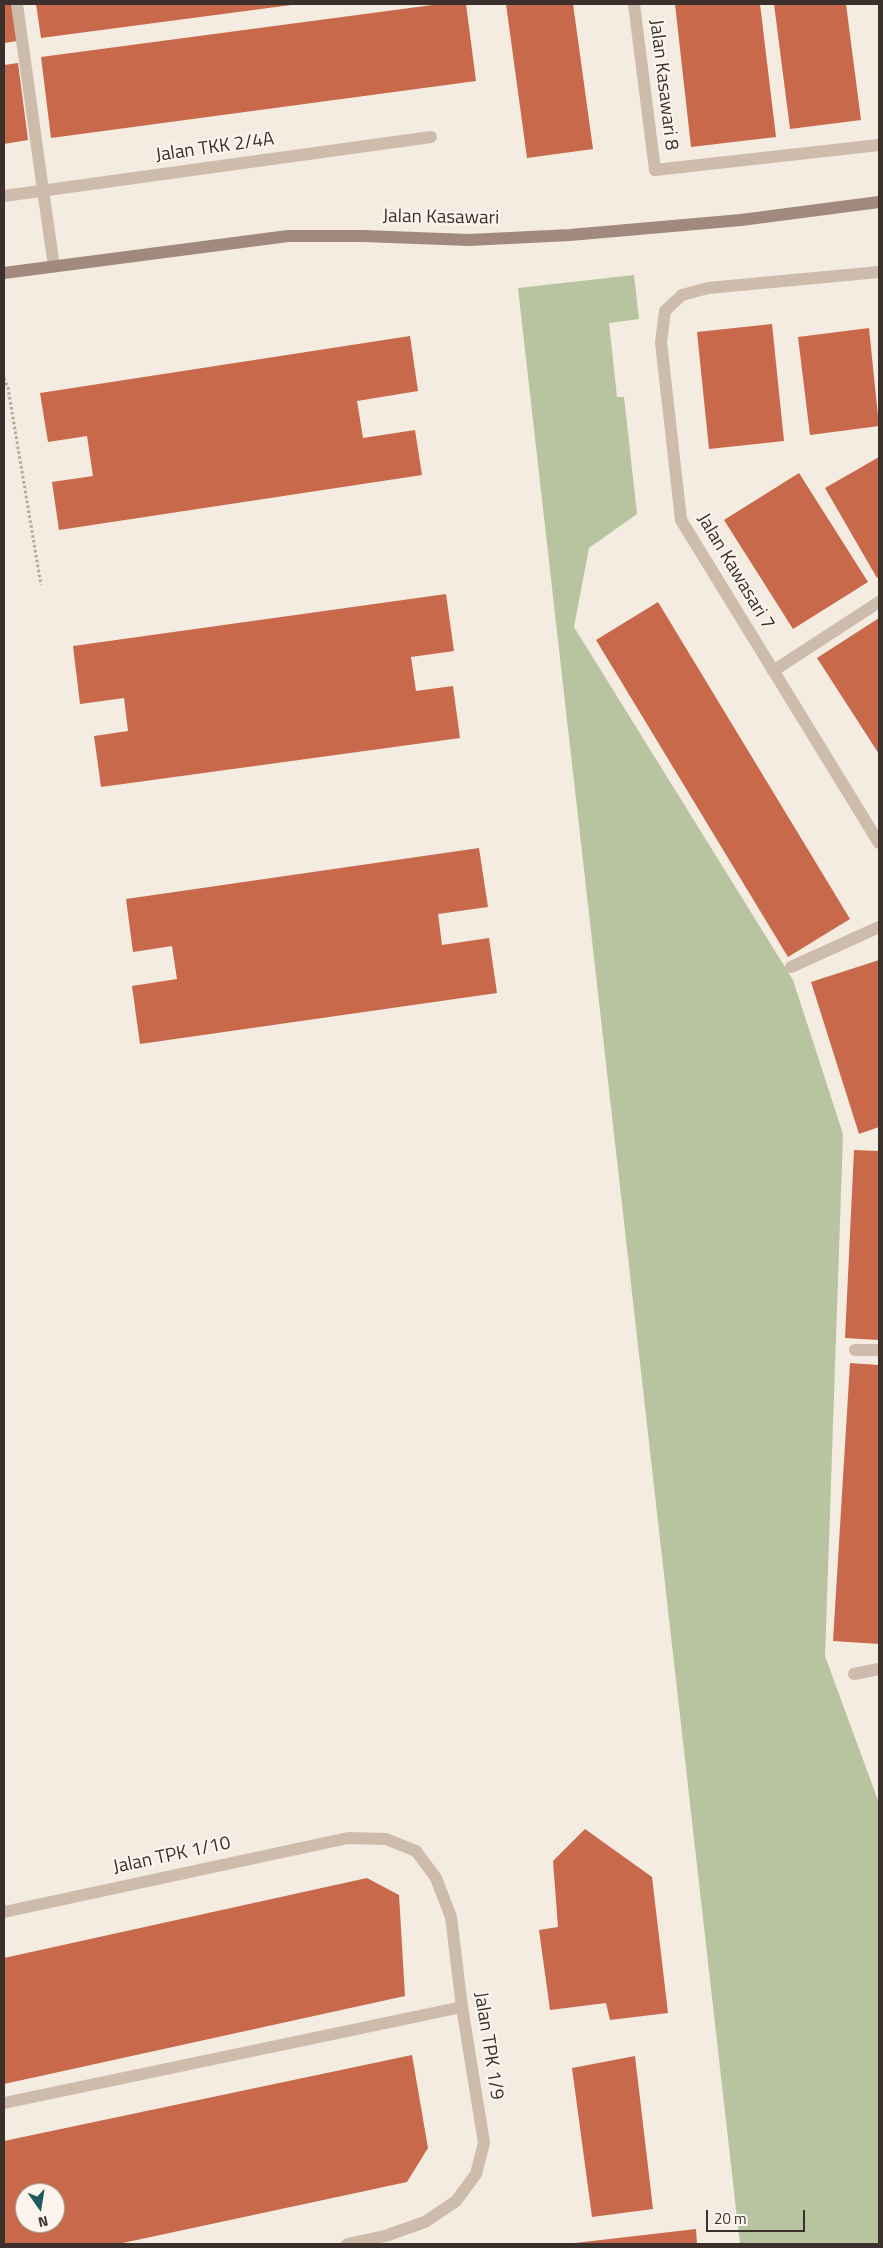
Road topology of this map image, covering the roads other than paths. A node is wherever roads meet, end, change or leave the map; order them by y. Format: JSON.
{"nodes":[{"id":1,"x":17,"y":4,"type":"edge"},
{"id":2,"x":634,"y":4,"type":"edge"},
{"id":3,"x":431,"y":137,"type":"dead end"},
{"id":4,"x":879,"y":145,"type":"edge"},
{"id":5,"x":43,"y":190,"type":"junction"},
{"id":6,"x":4,"y":196,"type":"edge"},
{"id":7,"x":879,"y":202,"type":"edge"},
{"id":8,"x":54,"y":266,"type":"junction"},
{"id":9,"x":879,"y":272,"type":"edge"},
{"id":10,"x":4,"y":273,"type":"edge"},
{"id":11,"x":879,"y":602,"type":"edge"},
{"id":12,"x":773,"y":671,"type":"junction"},
{"id":13,"x":879,"y":843,"type":"edge"},
{"id":14,"x":879,"y":927,"type":"edge"},
{"id":15,"x":791,"y":967,"type":"dead end"},
{"id":16,"x":855,"y":1350,"type":"dead end"},
{"id":17,"x":879,"y":1350,"type":"edge"},
{"id":18,"x":879,"y":1669,"type":"edge"},
{"id":19,"x":854,"y":1674,"type":"dead end"},
{"id":20,"x":348,"y":1838,"type":"joint"},
{"id":21,"x":4,"y":1912,"type":"edge"},
{"id":22,"x":462,"y":2007,"type":"junction"},
{"id":23,"x":4,"y":2103,"type":"edge"},
{"id":24,"x":347,"y":2244,"type":"edge"}],
"edges":[{"from":1,"to":5,"type":"street"},
{"from":2,"to":4,"type":"street","name":"Jalan Kasawari 8"},
{"from":3,"to":5,"type":"street","name":"Jalan TKK 2/4A"},
{"from":5,"to":6,"type":"street","name":"Jalan TKK 2/4A"},
{"from":5,"to":8,"type":"street"},
{"from":7,"to":8,"type":"street","name":"Jalan Kasawari"},
{"from":8,"to":10,"type":"street","name":"Jalan Kasawari"},
{"from":9,"to":12,"type":"street","name":"Jalan Kawasari 7"},
{"from":11,"to":12,"type":"street"},
{"from":12,"to":13,"type":"street","name":"Jalan Kawasari 7"},
{"from":14,"to":15,"type":"street"},
{"from":16,"to":17,"type":"street"},
{"from":18,"to":19,"type":"street"},
{"from":20,"to":21,"type":"street","name":"Jalan TPK 1/10"},
{"from":20,"to":22,"type":"street","name":"Jalan TPK 1/9"},
{"from":22,"to":23,"type":"street"},
{"from":22,"to":24,"type":"street","name":"Jalan TPK 1/9"}]}
